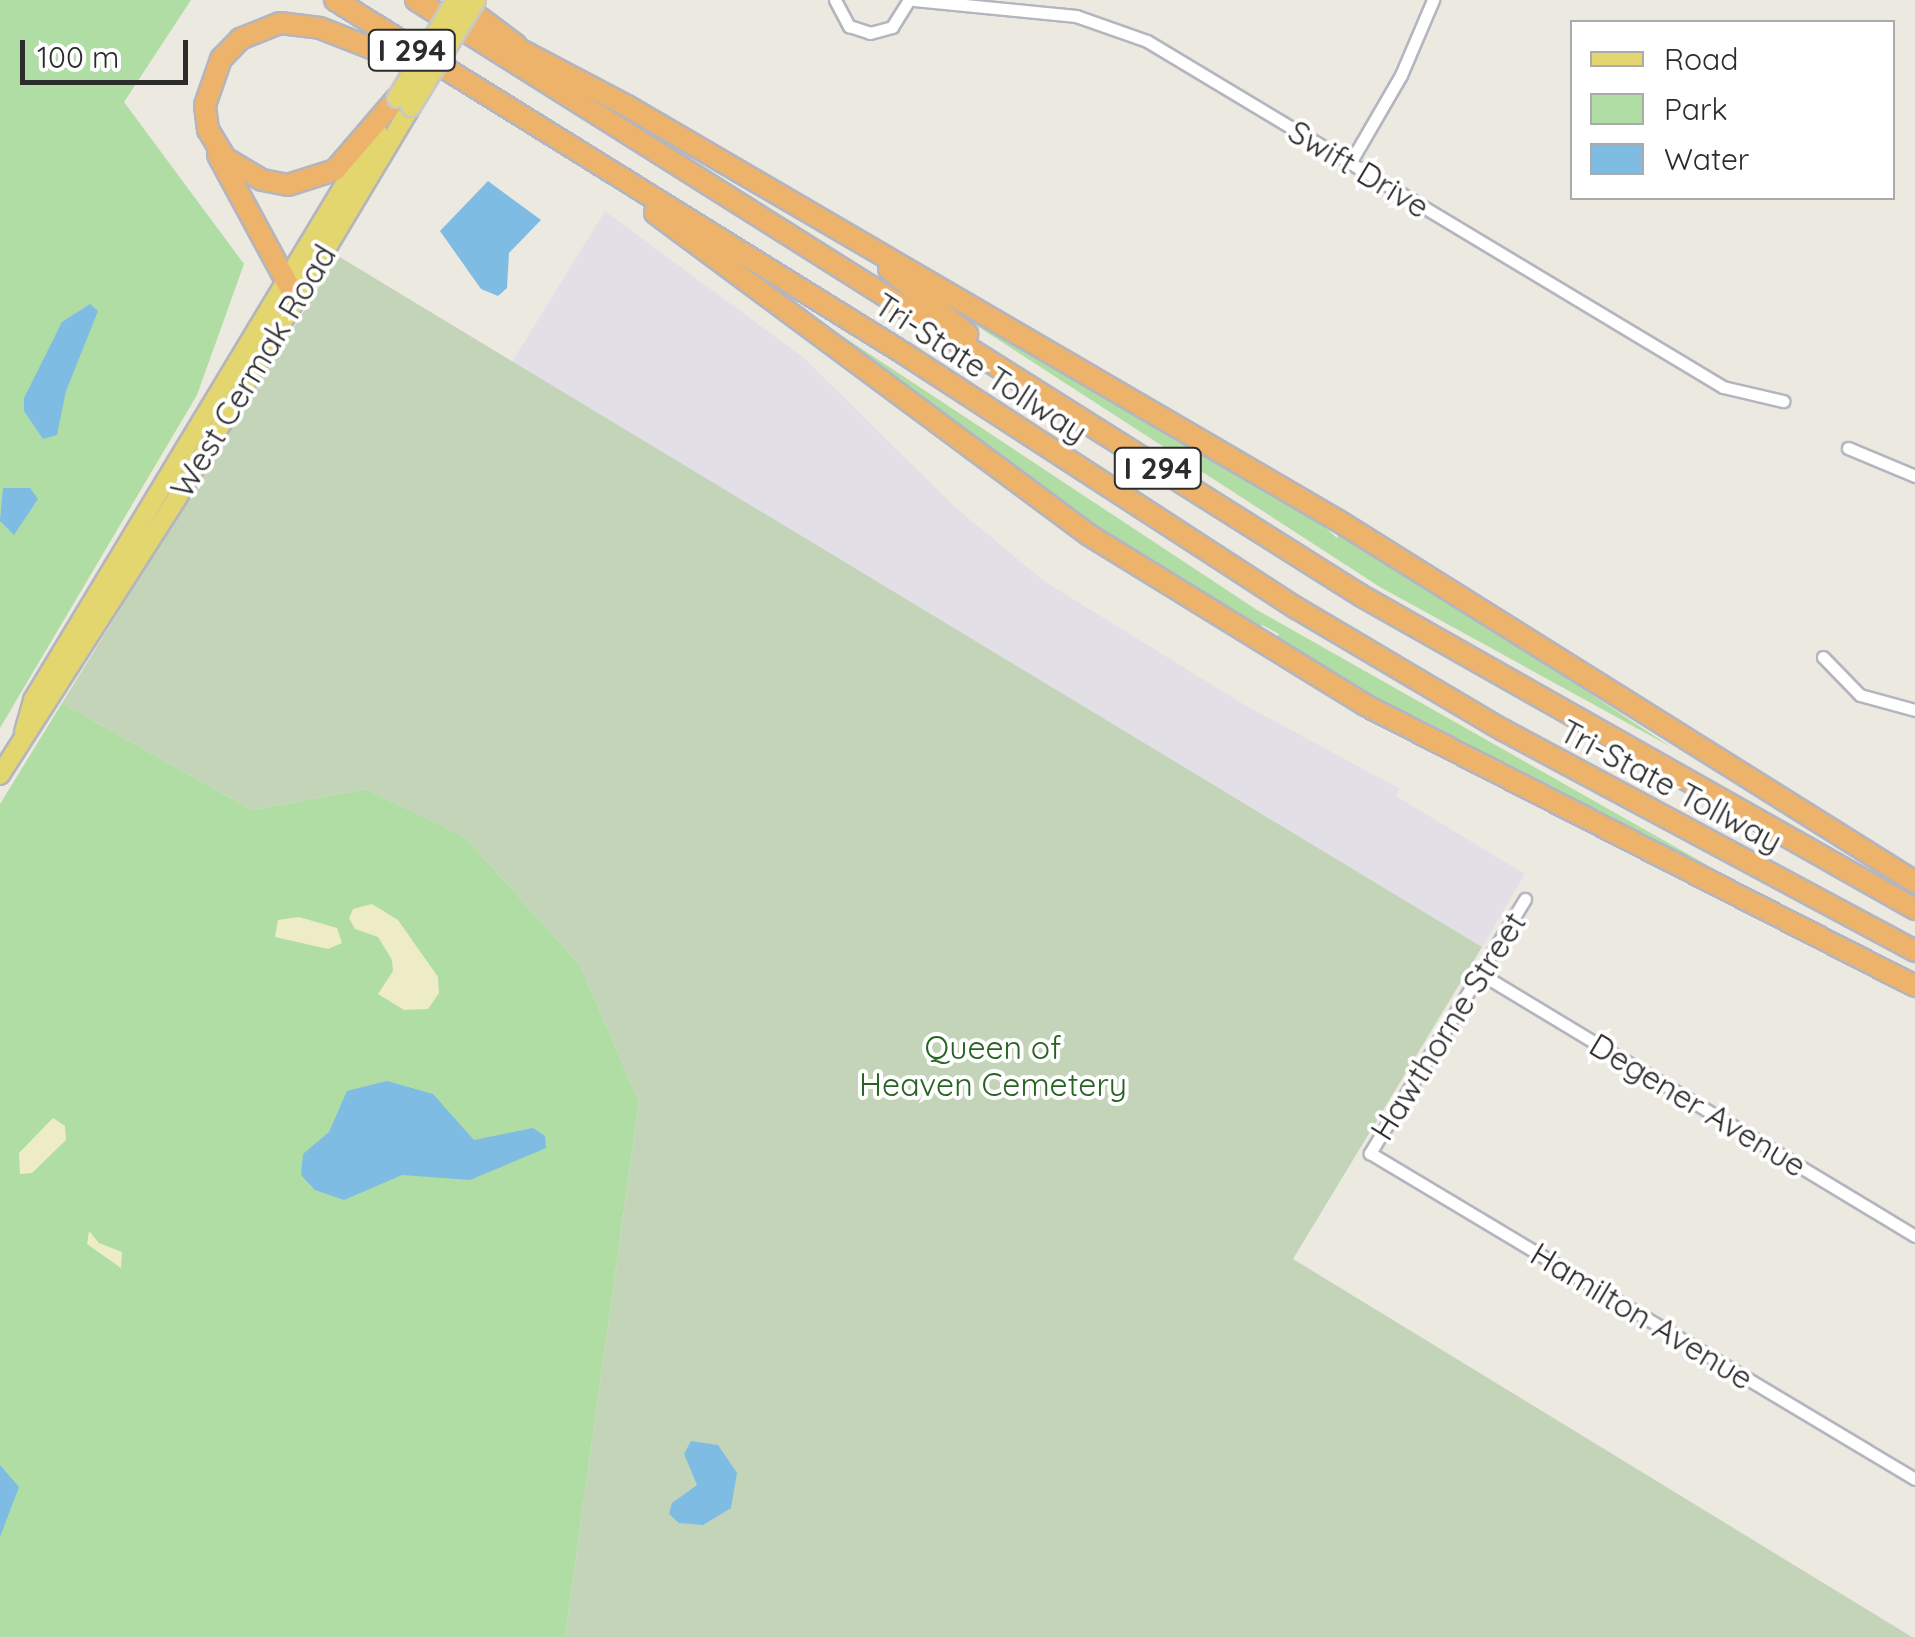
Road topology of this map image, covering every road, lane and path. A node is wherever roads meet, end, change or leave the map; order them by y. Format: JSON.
{"nodes":[{"id":1,"x":334,"y":0,"type":"edge"},
{"id":2,"x":416,"y":0,"type":"edge"},
{"id":3,"x":424,"y":0,"type":"edge"},
{"id":4,"x":456,"y":0,"type":"edge"},
{"id":5,"x":476,"y":0,"type":"edge"},
{"id":6,"x":835,"y":0,"type":"edge"},
{"id":7,"x":912,"y":0,"type":"edge"},
{"id":8,"x":1433,"y":0,"type":"edge"},
{"id":9,"x":538,"y":59,"type":"junction"},
{"id":10,"x":490,"y":100,"type":"junction"},
{"id":11,"x":404,"y":102,"type":"junction"},
{"id":12,"x":208,"y":130,"type":"junction"},
{"id":13,"x":569,"y":148,"type":"junction"},
{"id":14,"x":1350,"y":163,"type":"junction"},
{"id":15,"x":816,"y":215,"type":"junction"},
{"id":16,"x":290,"y":293,"type":"junction"},
{"id":17,"x":1000,"y":367,"type":"junction"},
{"id":18,"x":1782,"y":401,"type":"dead end"},
{"id":19,"x":1848,"y":448,"type":"dead end"},
{"id":20,"x":1915,"y":476,"type":"edge"},
{"id":21,"x":1823,"y":657,"type":"dead end"},
{"id":22,"x":1915,"y":710,"type":"edge"},
{"id":23,"x":0,"y":774,"type":"edge"},
{"id":24,"x":1915,"y":882,"type":"edge"},
{"id":25,"x":1526,"y":899,"type":"dead end"},
{"id":26,"x":1915,"y":909,"type":"edge"},
{"id":27,"x":1915,"y":951,"type":"edge"},
{"id":28,"x":1481,"y":974,"type":"junction"},
{"id":29,"x":1915,"y":986,"type":"edge"},
{"id":30,"x":1370,"y":1152,"type":"joint"},
{"id":31,"x":1915,"y":1236,"type":"edge"},
{"id":32,"x":1915,"y":1479,"type":"edge"}],
"edges":[{"from":1,"to":10,"type":"highway","name":"Tri-State Tollway","number":"I 294"},
{"from":2,"to":17,"type":"highway","name":"Tri-State Tollway","number":"I 294"},
{"from":3,"to":9,"type":"highway"},
{"from":4,"to":9,"type":"highway"},
{"from":4,"to":11,"type":"main road","name":"West Cermak Road","bridge":true},
{"from":5,"to":11,"type":"main road","name":"West Cermak Road","bridge":true},
{"from":6,"to":7,"type":"street","name":"Swift Drive"},
{"from":7,"to":14,"type":"street","name":"Swift Drive"},
{"from":8,"to":14,"type":"street"},
{"from":9,"to":15,"type":"highway"},
{"from":10,"to":12,"type":"highway"},
{"from":10,"to":13,"type":"highway","name":"Tri-State Tollway","number":"I 294"},
{"from":11,"to":12,"type":"highway"},
{"from":11,"to":16,"type":"main road","name":"West Cermak Road"},
{"from":12,"to":16,"type":"highway"},
{"from":13,"to":27,"type":"highway","name":"Tri-State Tollway","number":"I 294"},
{"from":13,"to":29,"type":"highway"},
{"from":14,"to":18,"type":"street","name":"Swift Drive"},
{"from":15,"to":17,"type":"highway"},
{"from":15,"to":24,"type":"highway"},
{"from":16,"to":23,"type":"main road","name":"West Cermak Road"},
{"from":17,"to":26,"type":"highway","name":"Tri-State Tollway","number":"I 294"},
{"from":19,"to":20,"type":"street"},
{"from":21,"to":22,"type":"street"},
{"from":25,"to":28,"type":"street","name":"Hawthorne Street"},
{"from":28,"to":30,"type":"street","name":"Hawthorne Street"},
{"from":28,"to":31,"type":"street","name":"Degener Avenue"},
{"from":30,"to":32,"type":"street","name":"Hamilton Avenue"}]}
